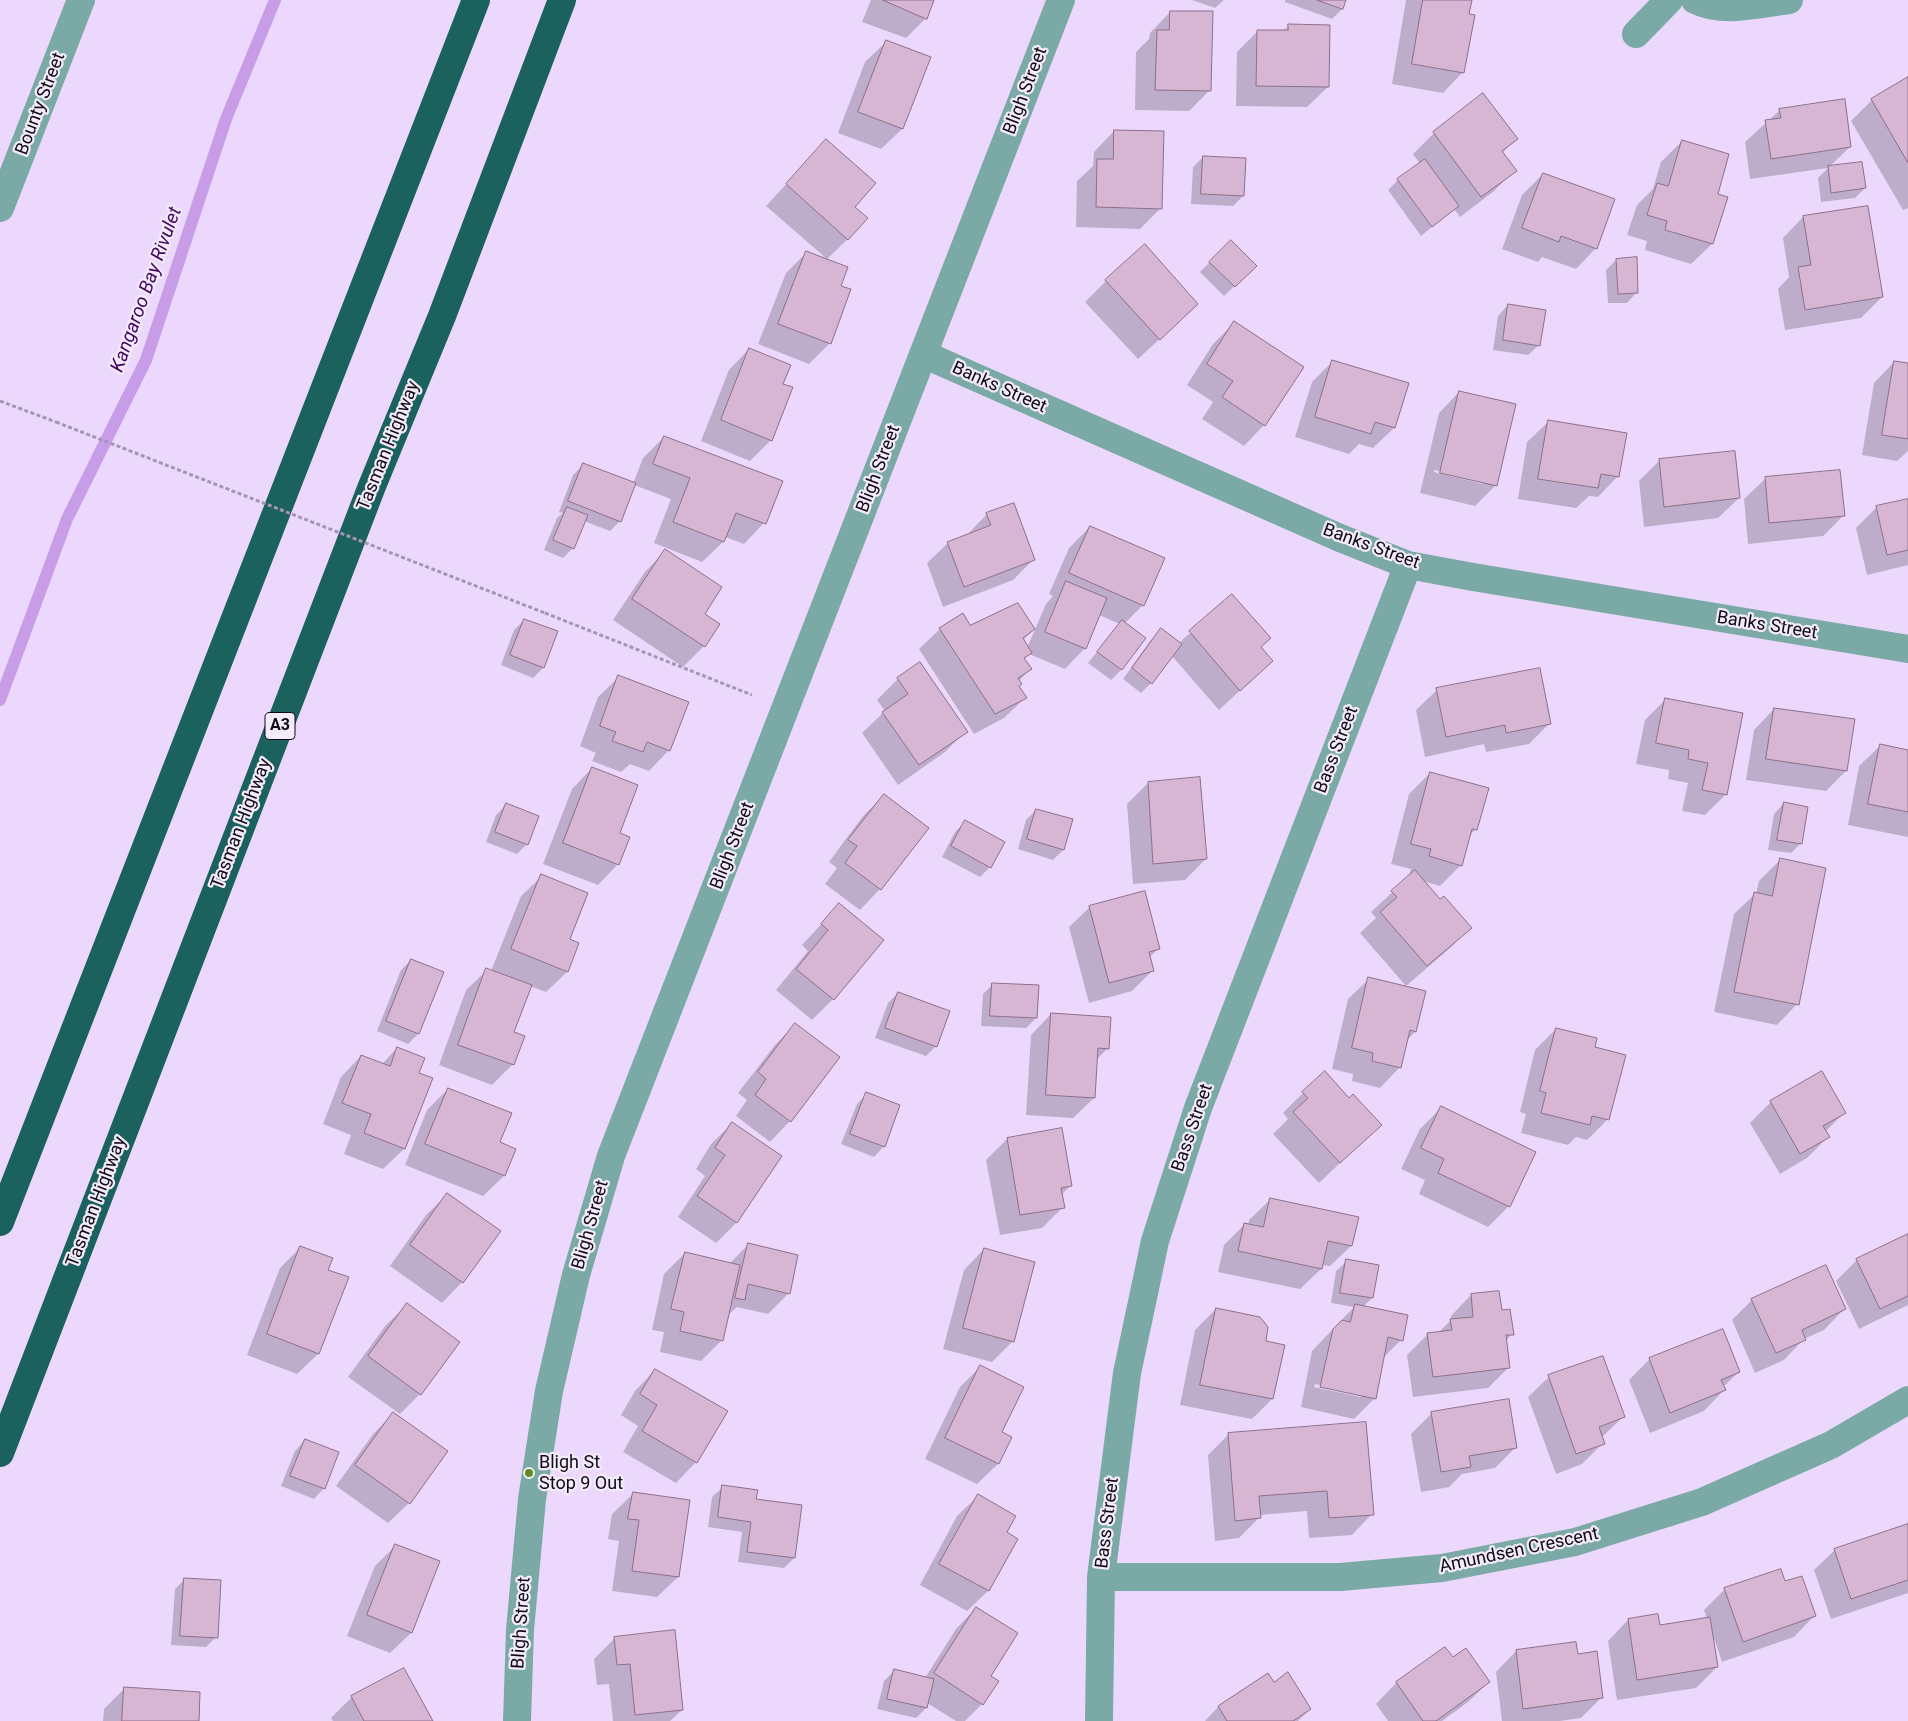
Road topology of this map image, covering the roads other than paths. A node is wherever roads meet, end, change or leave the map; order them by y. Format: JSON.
{"nodes":[{"id":1,"x":81,"y":0,"type":"edge"},
{"id":2,"x":476,"y":0,"type":"edge"},
{"id":3,"x":562,"y":0,"type":"edge"},
{"id":4,"x":579,"y":0,"type":"edge"},
{"id":5,"x":1061,"y":0,"type":"edge"},
{"id":6,"x":1669,"y":0,"type":"edge"},
{"id":7,"x":1695,"y":0,"type":"edge"},
{"id":8,"x":1788,"y":0,"type":"edge"},
{"id":9,"x":1636,"y":34,"type":"dead end"},
{"id":10,"x":0,"y":208,"type":"edge"},
{"id":11,"x":442,"y":316,"type":"junction"},
{"id":12,"x":923,"y":354,"type":"junction"},
{"id":13,"x":1408,"y":565,"type":"junction"},
{"id":14,"x":1908,"y":649,"type":"edge"},
{"id":15,"x":0,"y":1222,"type":"edge"},
{"id":16,"x":1908,"y":1400,"type":"edge"},
{"id":17,"x":0,"y":1453,"type":"edge"},
{"id":18,"x":1101,"y":1576,"type":"junction"},
{"id":19,"x":517,"y":1721,"type":"edge"},
{"id":20,"x":1099,"y":1721,"type":"edge"}],
"edges":[{"from":1,"to":10,"type":"street","name":"Bounty Street"},
{"from":2,"to":15,"type":"highway"},
{"from":3,"to":11,"type":"highway","name":"Tasman Highway","number":"A3"},
{"from":4,"to":11,"type":"highway"},
{"from":5,"to":12,"type":"street","name":"Bligh Street"},
{"from":6,"to":9,"type":"street"},
{"from":7,"to":8,"type":"street"},
{"from":11,"to":17,"type":"highway","name":"Tasman Highway","number":"A3"},
{"from":12,"to":13,"type":"street","name":"Banks Street"},
{"from":12,"to":19,"type":"street","name":"Bligh Street"},
{"from":13,"to":14,"type":"street","name":"Banks Street"},
{"from":13,"to":18,"type":"street","name":"Bass Street"},
{"from":16,"to":18,"type":"street","name":"Amundsen Crescent"},
{"from":18,"to":20,"type":"street","name":"Bass Street"}]}
